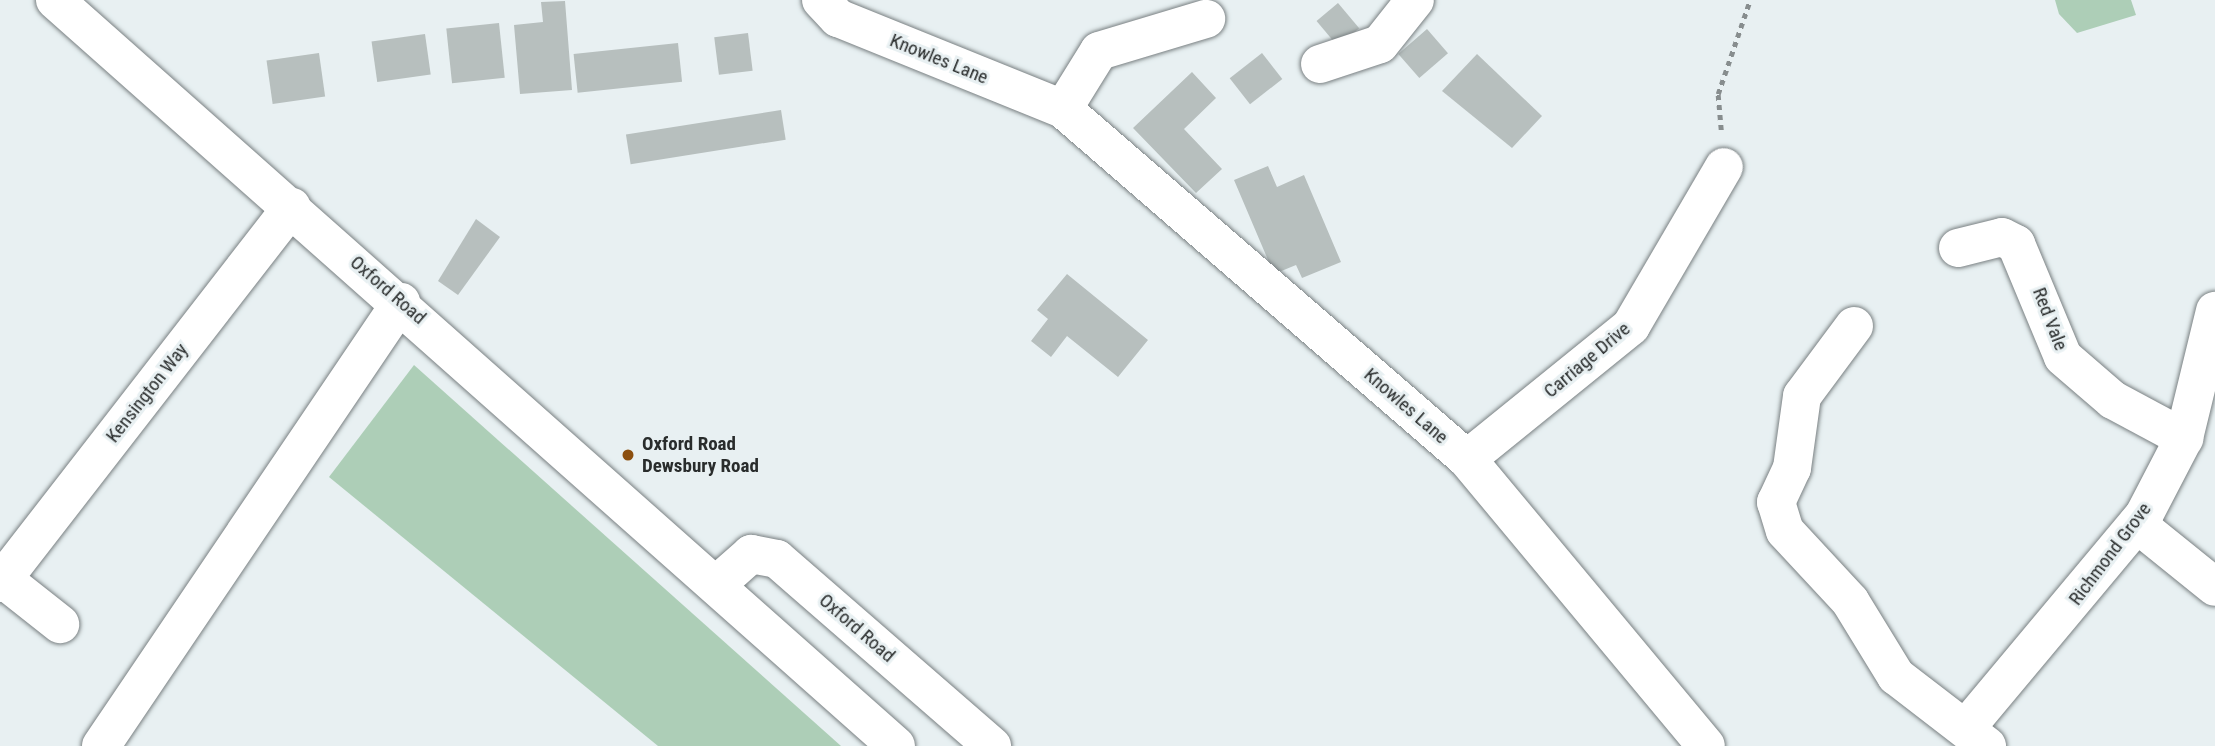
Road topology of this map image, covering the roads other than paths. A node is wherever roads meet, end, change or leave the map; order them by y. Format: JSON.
{"nodes":[{"id":1,"x":821,"y":0,"type":"edge"},
{"id":2,"x":1415,"y":0,"type":"edge"},
{"id":3,"x":73,"y":4,"type":"edge"},
{"id":4,"x":1206,"y":19,"type":"dead end"},
{"id":5,"x":1320,"y":64,"type":"dead end"},
{"id":6,"x":1063,"y":109,"type":"junction"},
{"id":7,"x":1724,"y":167,"type":"road end"},
{"id":8,"x":292,"y":207,"type":"junction"},
{"id":9,"x":1958,"y":248,"type":"dead end"},
{"id":10,"x":401,"y":302,"type":"junction"},
{"id":11,"x":2215,"y":311,"type":"edge"},
{"id":12,"x":1854,"y":326,"type":"dead end"},
{"id":13,"x":2184,"y":438,"type":"junction"},
{"id":14,"x":1467,"y":459,"type":"junction"},
{"id":15,"x":2137,"y":524,"type":"junction"},
{"id":16,"x":1,"y":581,"type":"edge"},
{"id":17,"x":716,"y":585,"type":"junction"},
{"id":18,"x":2215,"y":587,"type":"edge"},
{"id":19,"x":60,"y":624,"type":"dead end"},
{"id":20,"x":1977,"y":737,"type":"edge"},
{"id":21,"x":101,"y":746,"type":"edge"},
{"id":22,"x":896,"y":746,"type":"edge"},
{"id":23,"x":992,"y":746,"type":"edge"},
{"id":24,"x":1706,"y":746,"type":"edge"}],
"edges":[{"from":1,"to":6,"type":"street","name":"Knowles Lane"},
{"from":2,"to":5,"type":"street"},
{"from":3,"to":8,"type":"street","name":"Oxford Road"},
{"from":4,"to":6,"type":"street"},
{"from":6,"to":14,"type":"street","name":"Knowles Lane"},
{"from":7,"to":14,"type":"street","name":"Carriage Drive"},
{"from":8,"to":10,"type":"street","name":"Oxford Road"},
{"from":8,"to":16,"type":"street","name":"Kensington Way"},
{"from":9,"to":13,"type":"street","name":"Red Vale"},
{"from":10,"to":17,"type":"street","name":"Oxford Road"},
{"from":10,"to":21,"type":"street"},
{"from":11,"to":13,"type":"street","name":"Richmond Grove"},
{"from":12,"to":20,"type":"street","name":"Richmond Grove"},
{"from":13,"to":15,"type":"street","name":"Richmond Grove"},
{"from":14,"to":24,"type":"street","name":"Knowles Lane"},
{"from":15,"to":18,"type":"street"},
{"from":15,"to":20,"type":"street","name":"Richmond Grove"},
{"from":16,"to":19,"type":"street","name":"Kensington Way"},
{"from":17,"to":22,"type":"street","name":"Oxford Road"},
{"from":17,"to":23,"type":"street","name":"Oxford Road"}]}
